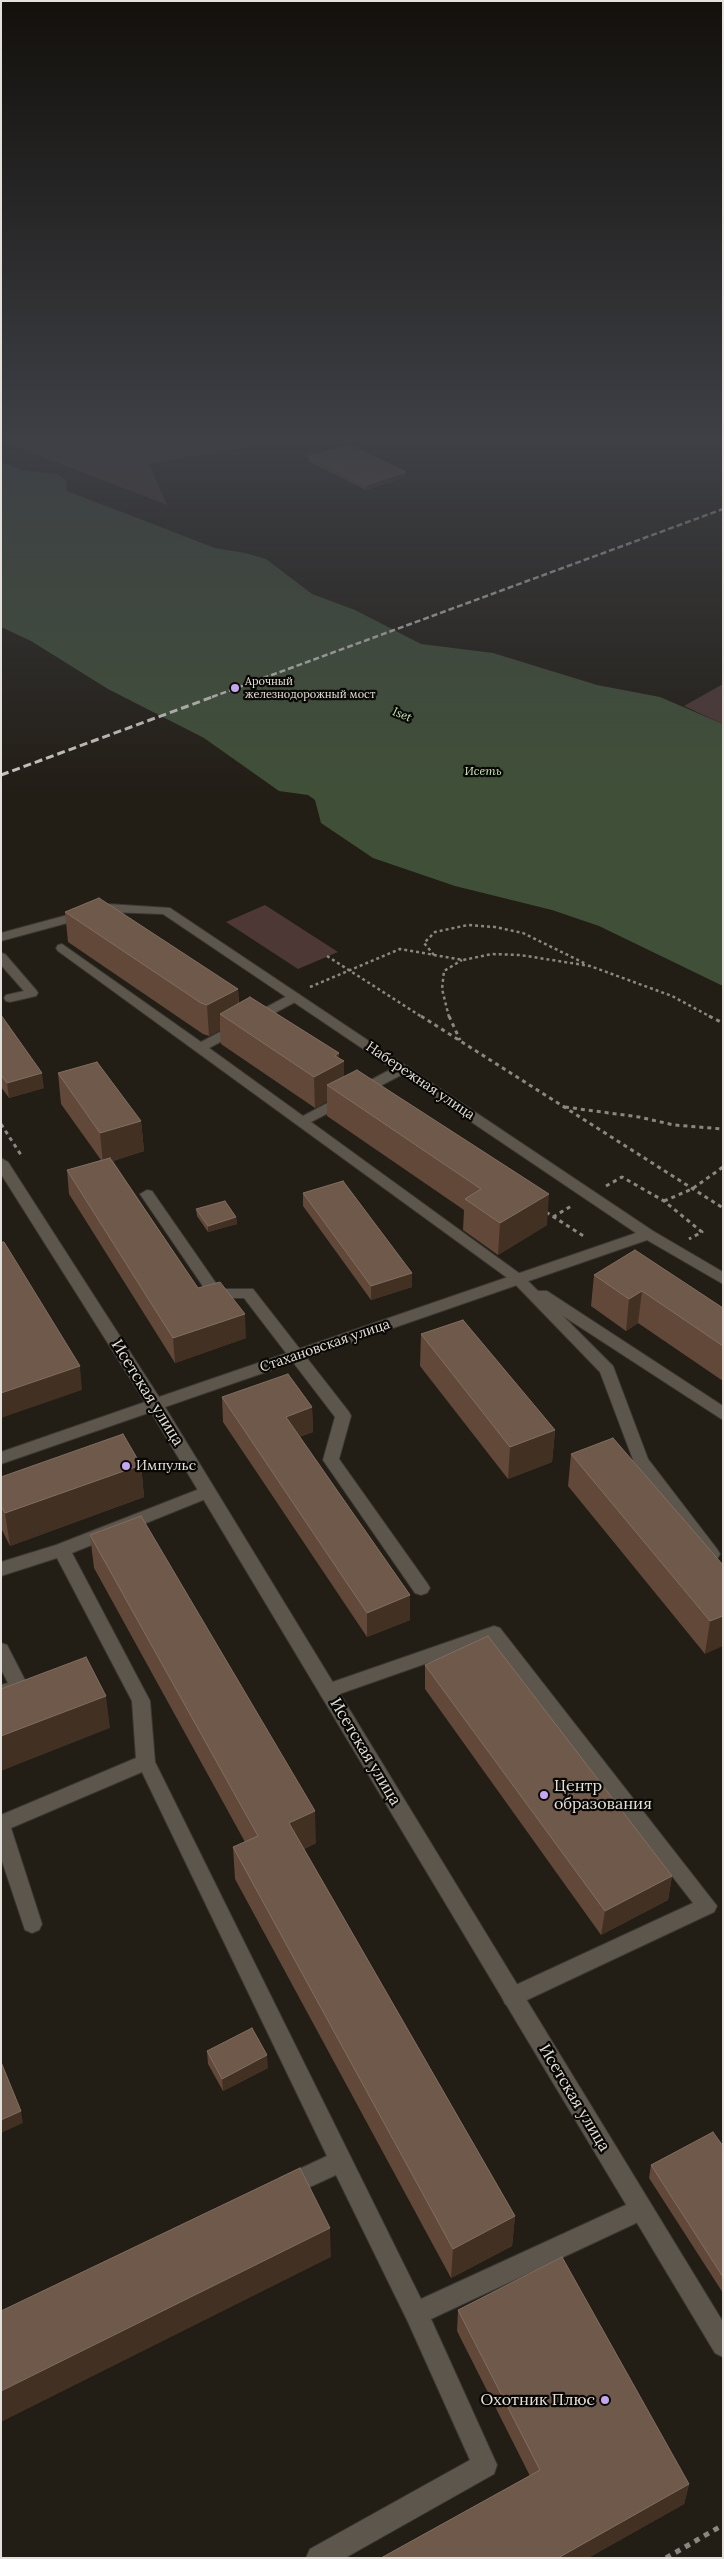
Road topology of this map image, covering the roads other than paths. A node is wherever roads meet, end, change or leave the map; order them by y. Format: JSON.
{"nodes":[{"id":1,"x":1,"y":937,"type":"edge"},
{"id":2,"x":62,"y":948,"type":"dead end"},
{"id":3,"x":1,"y":957,"type":"edge"},
{"id":4,"x":293,"y":996,"type":"junction"},
{"id":5,"x":10,"y":998,"type":"dead end"},
{"id":6,"x":200,"y":1048,"type":"junction"},
{"id":7,"x":402,"y":1069,"type":"junction"},
{"id":8,"x":302,"y":1122,"type":"junction"},
{"id":9,"x":1,"y":1162,"type":"edge"},
{"id":10,"x":147,"y":1194,"type":"dead end"},
{"id":11,"x":648,"y":1234,"type":"junction"},
{"id":12,"x":518,"y":1279,"type":"junction"},
{"id":13,"x":723,"y":1279,"type":"edge"},
{"id":14,"x":296,"y":1357,"type":"junction"},
{"id":15,"x":156,"y":1406,"type":"junction"},
{"id":16,"x":723,"y":1414,"type":"edge"},
{"id":17,"x":1,"y":1458,"type":"edge"},
{"id":18,"x":208,"y":1492,"type":"junction"},
{"id":19,"x":62,"y":1550,"type":"junction"},
{"id":20,"x":717,"y":1561,"type":"edge"},
{"id":21,"x":1,"y":1569,"type":"edge"},
{"id":22,"x":421,"y":1588,"type":"dead end"},
{"id":23,"x":1,"y":1650,"type":"edge"},
{"id":24,"x":328,"y":1691,"type":"junction"},
{"id":25,"x":1,"y":1693,"type":"edge"},
{"id":26,"x":146,"y":1762,"type":"junction"},
{"id":27,"x":1,"y":1825,"type":"edge"},
{"id":28,"x":32,"y":1924,"type":"dead end"},
{"id":29,"x":512,"y":1997,"type":"junction"},
{"id":30,"x":341,"y":2161,"type":"junction"},
{"id":31,"x":270,"y":2194,"type":"edge"},
{"id":32,"x":641,"y":2209,"type":"junction"},
{"id":33,"x":416,"y":2314,"type":"junction"},
{"id":34,"x":723,"y":2345,"type":"edge"},
{"id":35,"x":319,"y":2558,"type":"edge"}],
"edges":[{"from":1,"to":4,"type":"street","name":"Набережная улица"},
{"from":2,"to":6,"type":"street"},
{"from":3,"to":5,"type":"street"},
{"from":4,"to":6,"type":"street"},
{"from":4,"to":7,"type":"street","name":"Набережная улица"},
{"from":6,"to":8,"type":"street"},
{"from":7,"to":8,"type":"street"},
{"from":7,"to":11,"type":"street","name":"Набережная улица"},
{"from":8,"to":12,"type":"street"},
{"from":9,"to":15,"type":"street","name":"Исетская улица"},
{"from":10,"to":14,"type":"street"},
{"from":11,"to":12,"type":"street","name":"Стахановская улица"},
{"from":11,"to":13,"type":"street","name":"Набережная улица"},
{"from":12,"to":14,"type":"street","name":"Стахановская улица"},
{"from":12,"to":16,"type":"street"},
{"from":12,"to":20,"type":"street"},
{"from":14,"to":15,"type":"street","name":"Стахановская улица"},
{"from":14,"to":22,"type":"street"},
{"from":15,"to":17,"type":"street","name":"Стахановская улица"},
{"from":15,"to":18,"type":"street","name":"Исетская улица"},
{"from":18,"to":19,"type":"street"},
{"from":18,"to":24,"type":"street","name":"Исетская улица"},
{"from":19,"to":21,"type":"street"},
{"from":19,"to":26,"type":"street"},
{"from":23,"to":25,"type":"street"},
{"from":24,"to":29,"type":"street","name":"Исетская улица"},
{"from":24,"to":29,"type":"street"},
{"from":26,"to":27,"type":"street"},
{"from":26,"to":30,"type":"street"},
{"from":27,"to":28,"type":"street"},
{"from":29,"to":32,"type":"street","name":"Исетская улица"},
{"from":30,"to":31,"type":"street"},
{"from":30,"to":33,"type":"street"},
{"from":32,"to":33,"type":"street"},
{"from":32,"to":34,"type":"street","name":"Исетская улица"},
{"from":33,"to":35,"type":"street"}]}
